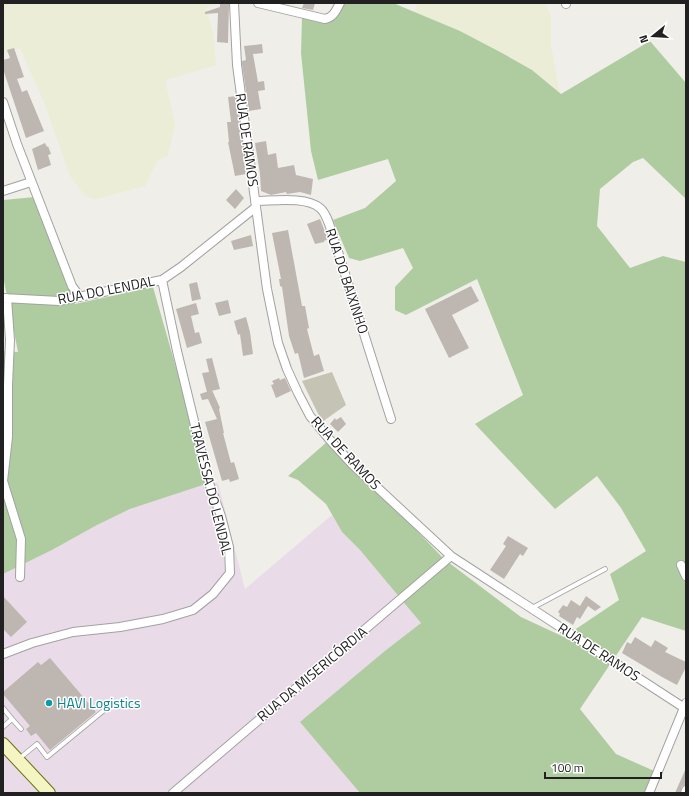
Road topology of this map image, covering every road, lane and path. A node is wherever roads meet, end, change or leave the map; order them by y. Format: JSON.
{"nodes":[{"id":1,"x":234,"y":3,"type":"edge"},
{"id":2,"x":258,"y":3,"type":"edge"},
{"id":3,"x":340,"y":3,"type":"edge"},
{"id":4,"x":3,"y":102,"type":"edge"},
{"id":5,"x":31,"y":182,"type":"junction"},
{"id":6,"x":3,"y":191,"type":"edge"},
{"id":7,"x":256,"y":204,"type":"junction"},
{"id":8,"x":162,"y":280,"type":"junction"},
{"id":9,"x":80,"y":297,"type":"junction"},
{"id":10,"x":5,"y":298,"type":"edge"},
{"id":11,"x":390,"y":419,"type":"dead end"},
{"id":12,"x":451,"y":556,"type":"junction"},
{"id":13,"x":681,"y":565,"type":"dead end"},
{"id":14,"x":605,"y":569,"type":"dead end"},
{"id":15,"x":686,"y":576,"type":"edge"},
{"id":16,"x":20,"y":578,"type":"dead end"},
{"id":17,"x":531,"y":608,"type":"junction"},
{"id":18,"x":3,"y":654,"type":"edge"},
{"id":19,"x":686,"y":707,"type":"edge"},
{"id":20,"x":3,"y":708,"type":"edge"},
{"id":21,"x":103,"y":711,"type":"dead end"},
{"id":22,"x":12,"y":719,"type":"junction"},
{"id":23,"x":3,"y":728,"type":"edge"},
{"id":24,"x":21,"y":729,"type":"dead end"},
{"id":25,"x":3,"y":744,"type":"edge"},
{"id":26,"x":18,"y":760,"type":"junction"},
{"id":27,"x":686,"y":790,"type":"edge"},
{"id":28,"x":49,"y":793,"type":"edge"},
{"id":29,"x":173,"y":793,"type":"edge"},
{"id":30,"x":649,"y":793,"type":"edge"},
{"id":31,"x":685,"y":793,"type":"edge"}],
"edges":[{"from":1,"to":7,"type":"street","name":"RUA DE RAMOS"},
{"from":2,"to":3,"type":"street"},
{"from":4,"to":5,"type":"street"},
{"from":5,"to":6,"type":"street"},
{"from":5,"to":9,"type":"street"},
{"from":7,"to":8,"type":"street","name":"RUA DO LENDAL"},
{"from":7,"to":11,"type":"street","name":"RUA DO BAIXINHO"},
{"from":7,"to":12,"type":"street","name":"RUA DE RAMOS"},
{"from":8,"to":9,"type":"street","name":"RUA DO LENDAL"},
{"from":8,"to":18,"type":"street","name":"TRAVESSA DO LENDAL"},
{"from":9,"to":10,"type":"street","name":"RUA DO LENDAL"},
{"from":10,"to":16,"type":"street"},
{"from":12,"to":17,"type":"street","name":"RUA DE RAMOS"},
{"from":12,"to":29,"type":"street","name":"RUA DA MISERICÓRDIA"},
{"from":13,"to":15,"type":"street"},
{"from":14,"to":17,"type":"lane"},
{"from":17,"to":19,"type":"street","name":"RUA DE RAMOS"},
{"from":19,"to":30,"type":"street"},
{"from":20,"to":22,"type":"lane"},
{"from":21,"to":26,"type":"lane"},
{"from":22,"to":23,"type":"lane"},
{"from":22,"to":24,"type":"lane"},
{"from":25,"to":26,"type":"street"},
{"from":26,"to":28,"type":"street"},
{"from":27,"to":31,"type":"street"}]}
